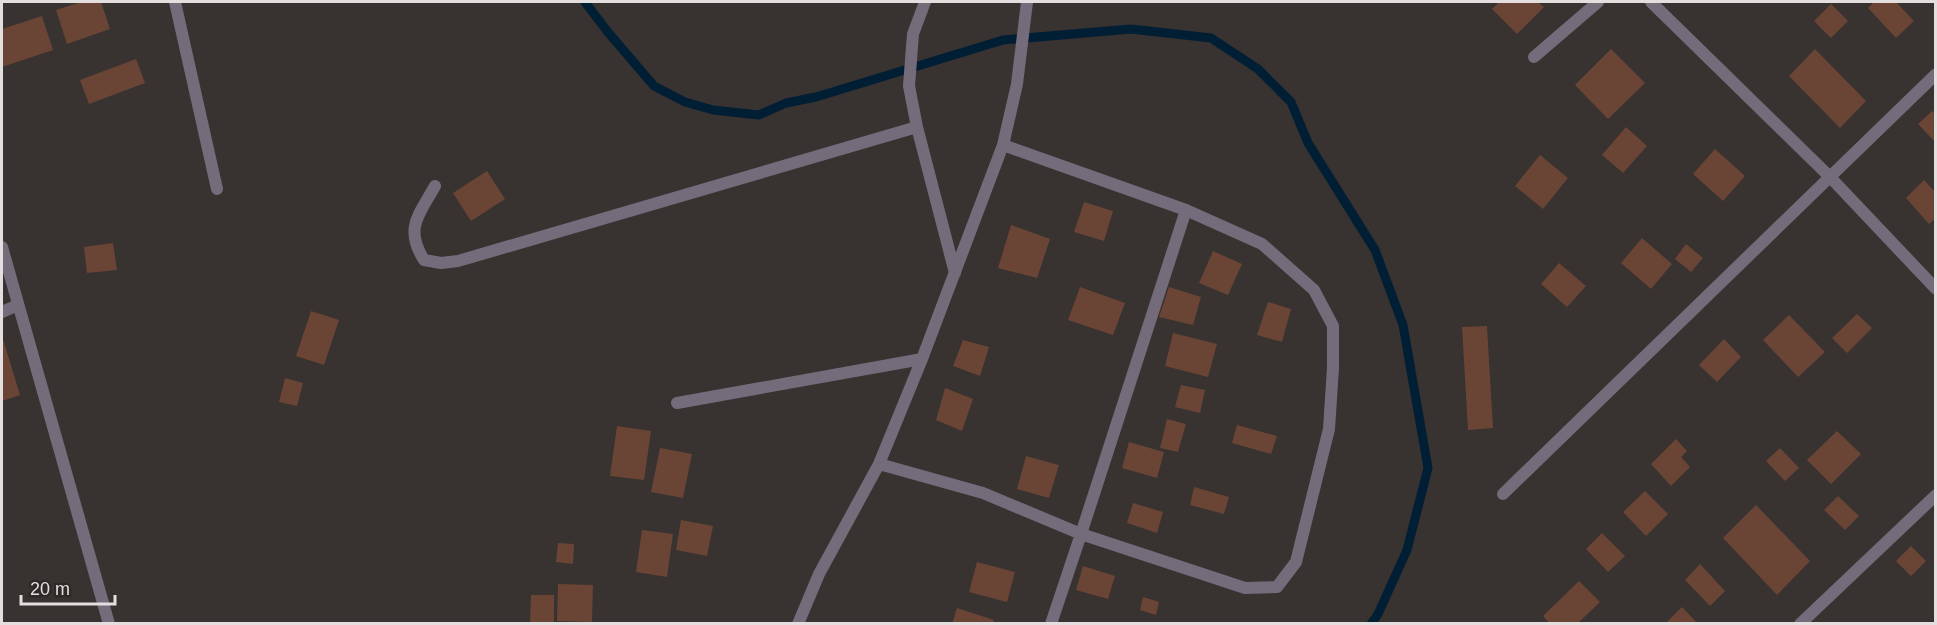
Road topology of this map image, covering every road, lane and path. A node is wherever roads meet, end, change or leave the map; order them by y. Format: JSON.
{"nodes":[{"id":1,"x":175,"y":2,"type":"edge"},
{"id":2,"x":925,"y":2,"type":"edge"},
{"id":3,"x":1027,"y":2,"type":"edge"},
{"id":4,"x":1598,"y":2,"type":"edge"},
{"id":5,"x":1651,"y":2,"type":"edge"},
{"id":6,"x":1534,"y":57,"type":"dead end"},
{"id":7,"x":1935,"y":74,"type":"edge"},
{"id":8,"x":917,"y":127,"type":"junction"},
{"id":9,"x":1003,"y":145,"type":"junction"},
{"id":10,"x":1830,"y":177,"type":"junction"},
{"id":11,"x":435,"y":186,"type":"dead end"},
{"id":12,"x":217,"y":189,"type":"dead end"},
{"id":13,"x":1186,"y":210,"type":"junction"},
{"id":14,"x":2,"y":248,"type":"edge"},
{"id":15,"x":955,"y":273,"type":"junction"},
{"id":16,"x":1935,"y":288,"type":"edge"},
{"id":17,"x":18,"y":305,"type":"junction"},
{"id":18,"x":2,"y":312,"type":"edge"},
{"id":19,"x":922,"y":359,"type":"junction"},
{"id":20,"x":677,"y":403,"type":"dead end"},
{"id":21,"x":879,"y":464,"type":"junction"},
{"id":22,"x":1503,"y":494,"type":"dead end"},
{"id":23,"x":1935,"y":495,"type":"edge"},
{"id":24,"x":1081,"y":534,"type":"junction"},
{"id":25,"x":109,"y":624,"type":"edge"},
{"id":26,"x":798,"y":624,"type":"edge"},
{"id":27,"x":1050,"y":624,"type":"edge"},
{"id":28,"x":1800,"y":624,"type":"edge"}],
"edges":[{"from":1,"to":12,"type":"street"},
{"from":2,"to":8,"type":"street"},
{"from":3,"to":9,"type":"street"},
{"from":4,"to":6,"type":"street"},
{"from":5,"to":10,"type":"street"},
{"from":7,"to":10,"type":"street"},
{"from":8,"to":11,"type":"street"},
{"from":8,"to":15,"type":"street"},
{"from":9,"to":13,"type":"street"},
{"from":9,"to":15,"type":"street"},
{"from":10,"to":16,"type":"street"},
{"from":10,"to":22,"type":"street"},
{"from":13,"to":24,"type":"street"},
{"from":13,"to":24,"type":"street"},
{"from":14,"to":17,"type":"street"},
{"from":15,"to":19,"type":"street"},
{"from":17,"to":18,"type":"street"},
{"from":17,"to":25,"type":"street"},
{"from":19,"to":20,"type":"street"},
{"from":19,"to":21,"type":"street"},
{"from":21,"to":24,"type":"street"},
{"from":21,"to":26,"type":"street"},
{"from":23,"to":28,"type":"street"},
{"from":24,"to":27,"type":"street"}]}
